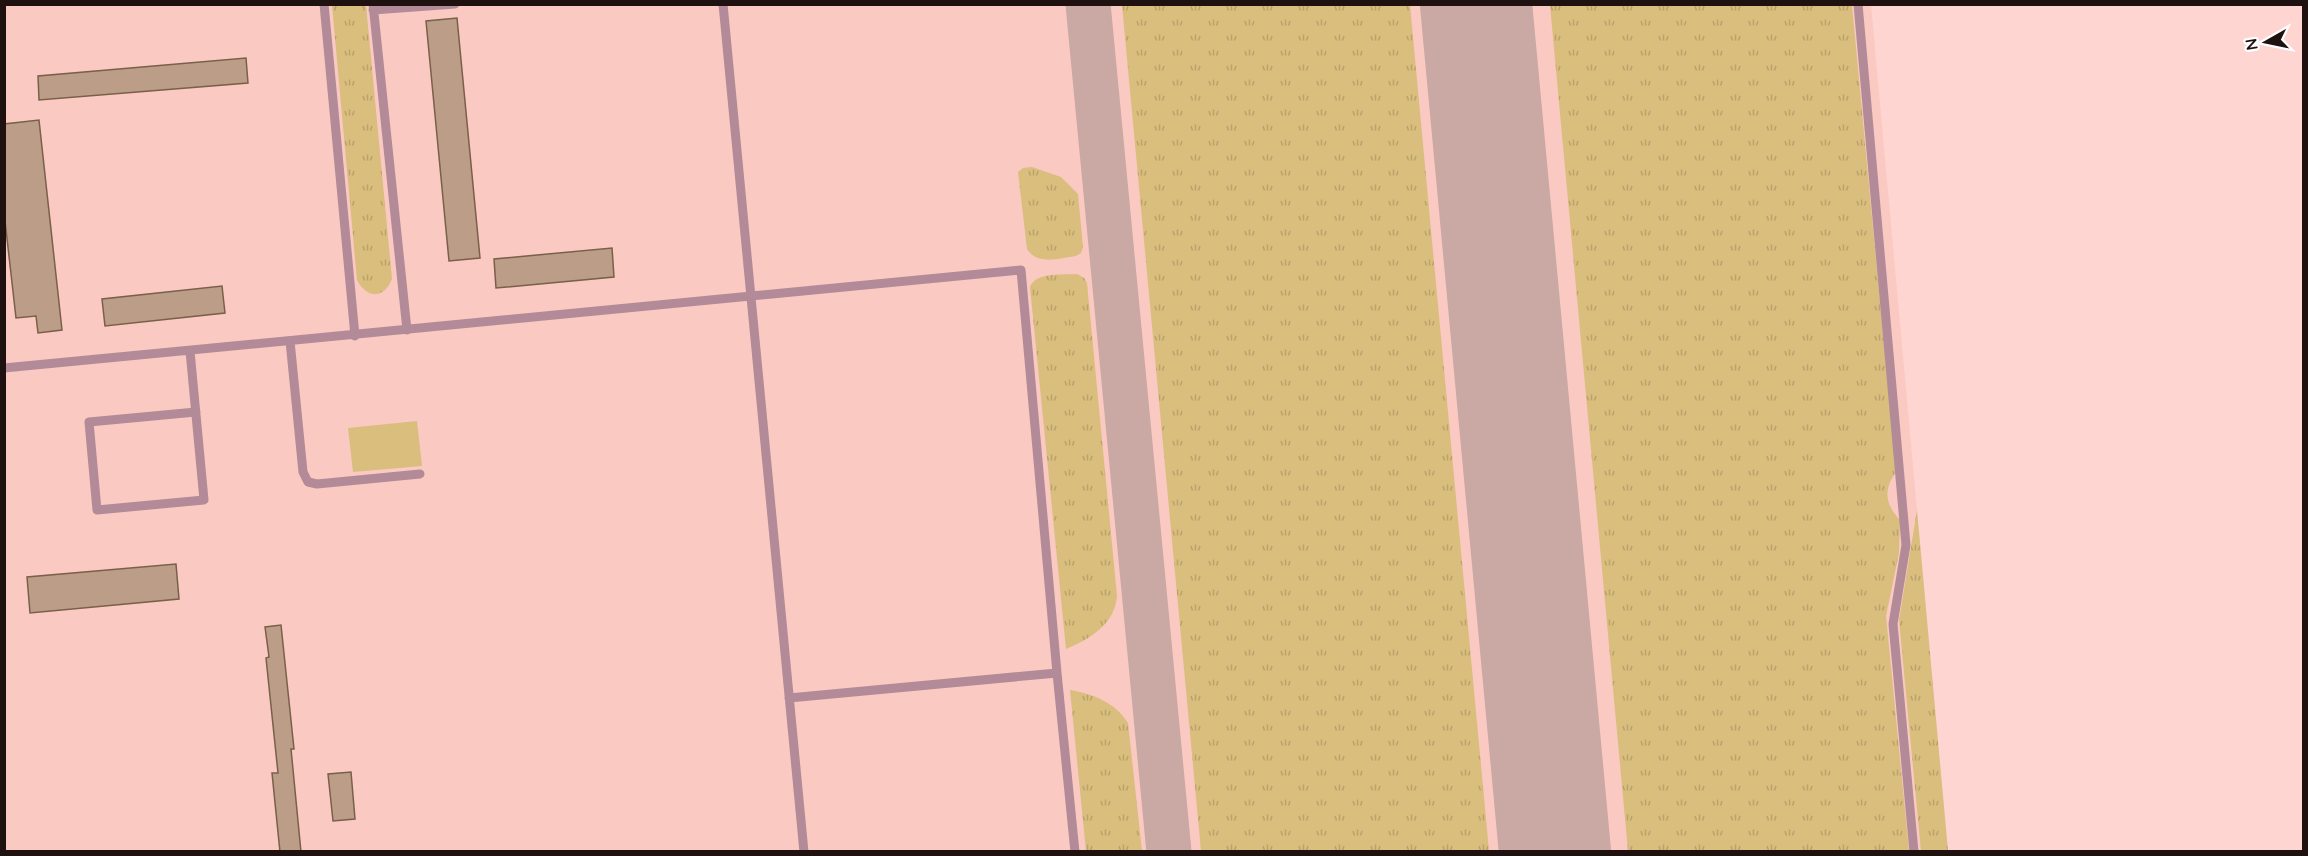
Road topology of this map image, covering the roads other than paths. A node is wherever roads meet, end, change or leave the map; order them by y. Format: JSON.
{"nodes":[{"id":1,"x":324,"y":4,"type":"edge"},
{"id":2,"x":455,"y":4,"type":"edge"},
{"id":3,"x":723,"y":4,"type":"edge"},
{"id":4,"x":1858,"y":4,"type":"edge"},
{"id":5,"x":373,"y":7,"type":"edge"},
{"id":6,"x":750,"y":297,"type":"junction"},
{"id":7,"x":406,"y":330,"type":"junction"},
{"id":8,"x":355,"y":336,"type":"junction"},
{"id":9,"x":290,"y":341,"type":"junction"},
{"id":10,"x":190,"y":351,"type":"junction"},
{"id":11,"x":4,"y":368,"type":"edge"},
{"id":12,"x":196,"y":412,"type":"junction"},
{"id":13,"x":420,"y":474,"type":"dead end"},
{"id":14,"x":1057,"y":673,"type":"junction"},
{"id":15,"x":789,"y":698,"type":"junction"},
{"id":16,"x":804,"y":852,"type":"edge"},
{"id":17,"x":1075,"y":852,"type":"edge"},
{"id":18,"x":1914,"y":852,"type":"edge"}],
"edges":[{"from":1,"to":8,"type":"lane"},
{"from":2,"to":5,"type":"lane"},
{"from":3,"to":6,"type":"lane"},
{"from":4,"to":18,"type":"lane"},
{"from":5,"to":7,"type":"lane"},
{"from":6,"to":7,"type":"lane"},
{"from":6,"to":14,"type":"lane"},
{"from":6,"to":15,"type":"lane"},
{"from":7,"to":8,"type":"lane"},
{"from":8,"to":9,"type":"lane"},
{"from":9,"to":10,"type":"lane"},
{"from":9,"to":13,"type":"lane"},
{"from":10,"to":11,"type":"lane"},
{"from":10,"to":12,"type":"lane"},
{"from":12,"to":12,"type":"lane"},
{"from":14,"to":15,"type":"lane"},
{"from":14,"to":17,"type":"lane"},
{"from":15,"to":16,"type":"lane"}]}
